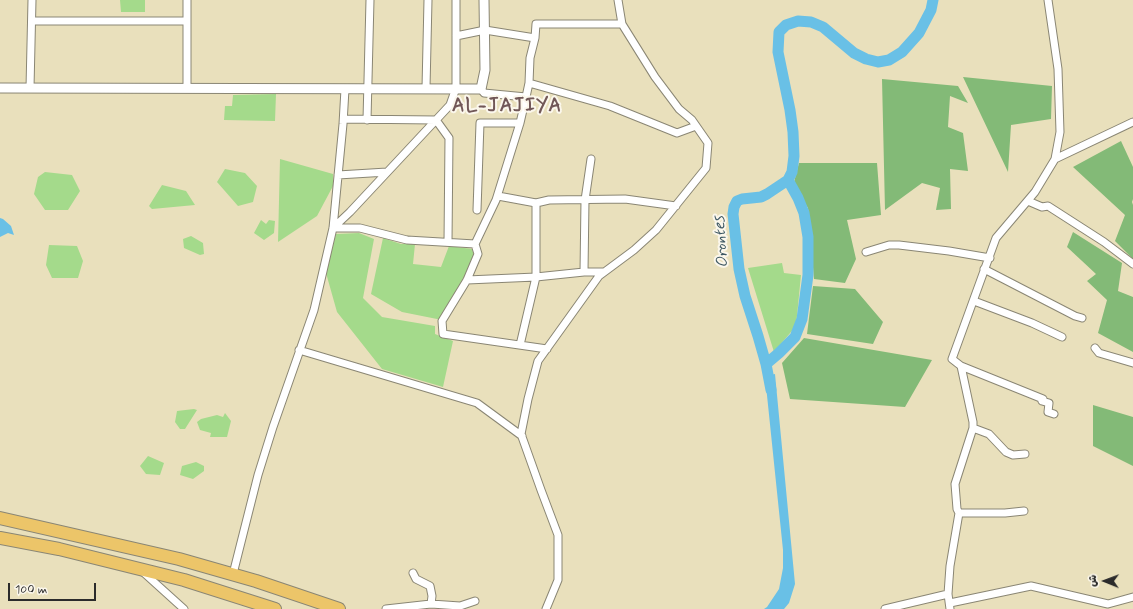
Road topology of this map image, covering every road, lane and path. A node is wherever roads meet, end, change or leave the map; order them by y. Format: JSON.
{"nodes":[{"id":1,"x":32,"y":0,"type":"edge"},
{"id":2,"x":188,"y":0,"type":"edge"},
{"id":3,"x":370,"y":0,"type":"edge"},
{"id":4,"x":428,"y":0,"type":"edge"},
{"id":5,"x":456,"y":0,"type":"edge"},
{"id":6,"x":484,"y":0,"type":"edge"},
{"id":7,"x":618,"y":0,"type":"edge"},
{"id":8,"x":1048,"y":0,"type":"edge"},
{"id":9,"x":32,"y":21,"type":"junction"},
{"id":10,"x":187,"y":21,"type":"junction"},
{"id":11,"x":622,"y":24,"type":"junction"},
{"id":12,"x":485,"y":30,"type":"junction"},
{"id":13,"x":456,"y":36,"type":"junction"},
{"id":14,"x":535,"y":38,"type":"junction"},
{"id":15,"x":529,"y":83,"type":"junction"},
{"id":16,"x":0,"y":88,"type":"edge"},
{"id":17,"x":11,"y":88,"type":"junction"},
{"id":18,"x":30,"y":88,"type":"junction"},
{"id":19,"x":187,"y":88,"type":"junction"},
{"id":20,"x":426,"y":88,"type":"junction"},
{"id":21,"x":456,"y":88,"type":"junction"},
{"id":22,"x":345,"y":89,"type":"junction"},
{"id":23,"x":368,"y":89,"type":"junction"},
{"id":24,"x":481,"y":89,"type":"junction"},
{"id":25,"x":0,"y":92,"type":"edge"},
{"id":26,"x":526,"y":97,"type":"junction"},
{"id":27,"x":344,"y":119,"type":"junction"},
{"id":28,"x":367,"y":120,"type":"junction"},
{"id":29,"x":436,"y":120,"type":"junction"},
{"id":30,"x":1133,"y":122,"type":"edge"},
{"id":31,"x":520,"y":123,"type":"junction"},
{"id":32,"x":696,"y":126,"type":"junction"},
{"id":33,"x":591,"y":159,"type":"dead end"},
{"id":34,"x":1055,"y":159,"type":"junction"},
{"id":35,"x":387,"y":172,"type":"junction"},
{"id":36,"x":338,"y":175,"type":"junction"},
{"id":37,"x":498,"y":196,"type":"junction"},
{"id":38,"x":585,"y":200,"type":"junction"},
{"id":39,"x":1028,"y":201,"type":"junction"},
{"id":40,"x":536,"y":203,"type":"junction"},
{"id":41,"x":676,"y":206,"type":"junction"},
{"id":42,"x":477,"y":210,"type":"dead end"},
{"id":43,"x":333,"y":228,"type":"junction"},
{"id":44,"x":448,"y":242,"type":"junction"},
{"id":45,"x":474,"y":244,"type":"junction"},
{"id":46,"x":866,"y":252,"type":"dead end"},
{"id":47,"x":990,"y":258,"type":"junction"},
{"id":48,"x":1133,"y":264,"type":"edge"},
{"id":49,"x":984,"y":270,"type":"junction"},
{"id":50,"x":584,"y":272,"type":"junction"},
{"id":51,"x":605,"y":272,"type":"junction"},
{"id":52,"x":536,"y":277,"type":"junction"},
{"id":53,"x":467,"y":280,"type":"junction"},
{"id":54,"x":974,"y":301,"type":"junction"},
{"id":55,"x":1082,"y":318,"type":"dead end"},
{"id":56,"x":1062,"y":337,"type":"dead end"},
{"id":57,"x":520,"y":345,"type":"junction"},
{"id":58,"x":1095,"y":348,"type":"dead end"},
{"id":59,"x":547,"y":349,"type":"junction"},
{"id":60,"x":300,"y":350,"type":"junction"},
{"id":61,"x":1133,"y":363,"type":"edge"},
{"id":62,"x":961,"y":366,"type":"junction"},
{"id":63,"x":1054,"y":414,"type":"dead end"},
{"id":64,"x":973,"y":428,"type":"junction"},
{"id":65,"x":522,"y":436,"type":"junction"},
{"id":66,"x":1025,"y":454,"type":"dead end"},
{"id":67,"x":1024,"y":511,"type":"dead end"},
{"id":68,"x":959,"y":513,"type":"junction"},
{"id":69,"x":0,"y":518,"type":"edge"},
{"id":70,"x":0,"y":538,"type":"edge"},
{"id":71,"x":139,"y":569,"type":"junction"},
{"id":72,"x":413,"y":573,"type":"dead end"},
{"id":73,"x":233,"y":574,"type":"junction"},
{"id":74,"x":948,"y":594,"type":"junction"},
{"id":75,"x":1133,"y":597,"type":"edge"},
{"id":76,"x":475,"y":600,"type":"dead end"},
{"id":77,"x":431,"y":604,"type":"junction"},
{"id":78,"x":950,"y":606,"type":"edge"},
{"id":79,"x":184,"y":609,"type":"edge"},
{"id":80,"x":275,"y":609,"type":"edge"},
{"id":81,"x":339,"y":609,"type":"edge"},
{"id":82,"x":386,"y":609,"type":"edge"},
{"id":83,"x":546,"y":609,"type":"edge"},
{"id":84,"x":885,"y":609,"type":"edge"}],
"edges":[{"from":1,"to":9,"type":"street"},
{"from":2,"to":10,"type":"street"},
{"from":3,"to":23,"type":"street"},
{"from":4,"to":20,"type":"street"},
{"from":5,"to":13,"type":"street"},
{"from":6,"to":12,"type":"street"},
{"from":7,"to":11,"type":"street"},
{"from":8,"to":34,"type":"street"},
{"from":9,"to":10,"type":"street"},
{"from":9,"to":18,"type":"street"},
{"from":10,"to":19,"type":"street"},
{"from":11,"to":14,"type":"street"},
{"from":11,"to":32,"type":"street"},
{"from":12,"to":13,"type":"street"},
{"from":12,"to":14,"type":"street"},
{"from":12,"to":24,"type":"street"},
{"from":13,"to":21,"type":"street"},
{"from":14,"to":15,"type":"street"},
{"from":15,"to":26,"type":"street"},
{"from":15,"to":32,"type":"street"},
{"from":16,"to":17,"type":"street"},
{"from":17,"to":18,"type":"street"},
{"from":17,"to":25,"type":"street"},
{"from":18,"to":19,"type":"street"},
{"from":19,"to":22,"type":"street"},
{"from":20,"to":21,"type":"street"},
{"from":20,"to":23,"type":"street"},
{"from":21,"to":24,"type":"street"},
{"from":21,"to":29,"type":"street"},
{"from":22,"to":23,"type":"street"},
{"from":22,"to":27,"type":"street"},
{"from":23,"to":28,"type":"street"},
{"from":24,"to":26,"type":"street"},
{"from":26,"to":31,"type":"street"},
{"from":27,"to":28,"type":"street"},
{"from":27,"to":36,"type":"street"},
{"from":28,"to":29,"type":"street"},
{"from":29,"to":35,"type":"street"},
{"from":29,"to":44,"type":"street"},
{"from":30,"to":34,"type":"street"},
{"from":31,"to":37,"type":"street"},
{"from":31,"to":42,"type":"street"},
{"from":32,"to":41,"type":"street"},
{"from":33,"to":38,"type":"street"},
{"from":34,"to":39,"type":"street"},
{"from":35,"to":36,"type":"street"},
{"from":35,"to":43,"type":"street"},
{"from":36,"to":43,"type":"street"},
{"from":37,"to":40,"type":"street"},
{"from":37,"to":45,"type":"street"},
{"from":38,"to":40,"type":"street"},
{"from":38,"to":41,"type":"street"},
{"from":38,"to":50,"type":"street"},
{"from":39,"to":47,"type":"street"},
{"from":39,"to":48,"type":"street"},
{"from":40,"to":52,"type":"street"},
{"from":41,"to":51,"type":"street"},
{"from":43,"to":44,"type":"street"},
{"from":43,"to":60,"type":"street"},
{"from":44,"to":45,"type":"street"},
{"from":45,"to":53,"type":"street"},
{"from":46,"to":47,"type":"street"},
{"from":47,"to":49,"type":"street"},
{"from":49,"to":54,"type":"street"},
{"from":49,"to":55,"type":"street"},
{"from":50,"to":51,"type":"street"},
{"from":50,"to":52,"type":"street"},
{"from":51,"to":59,"type":"street"},
{"from":52,"to":53,"type":"street"},
{"from":52,"to":57,"type":"street"},
{"from":53,"to":57,"type":"street"},
{"from":54,"to":56,"type":"street"},
{"from":54,"to":62,"type":"street"},
{"from":57,"to":59,"type":"street"},
{"from":58,"to":61,"type":"street"},
{"from":59,"to":65,"type":"street"},
{"from":60,"to":65,"type":"street"},
{"from":60,"to":73,"type":"street"},
{"from":62,"to":63,"type":"street"},
{"from":62,"to":64,"type":"street"},
{"from":64,"to":66,"type":"street"},
{"from":64,"to":68,"type":"street"},
{"from":65,"to":83,"type":"street"},
{"from":67,"to":68,"type":"street"},
{"from":68,"to":74,"type":"street"},
{"from":69,"to":73,"type":"highway"},
{"from":70,"to":71,"type":"highway"},
{"from":71,"to":79,"type":"street"},
{"from":71,"to":80,"type":"highway"},
{"from":72,"to":77,"type":"street"},
{"from":73,"to":81,"type":"highway"},
{"from":74,"to":78,"type":"street"},
{"from":74,"to":84,"type":"street"},
{"from":75,"to":78,"type":"street"},
{"from":76,"to":77,"type":"street"},
{"from":77,"to":82,"type":"street"}]}
